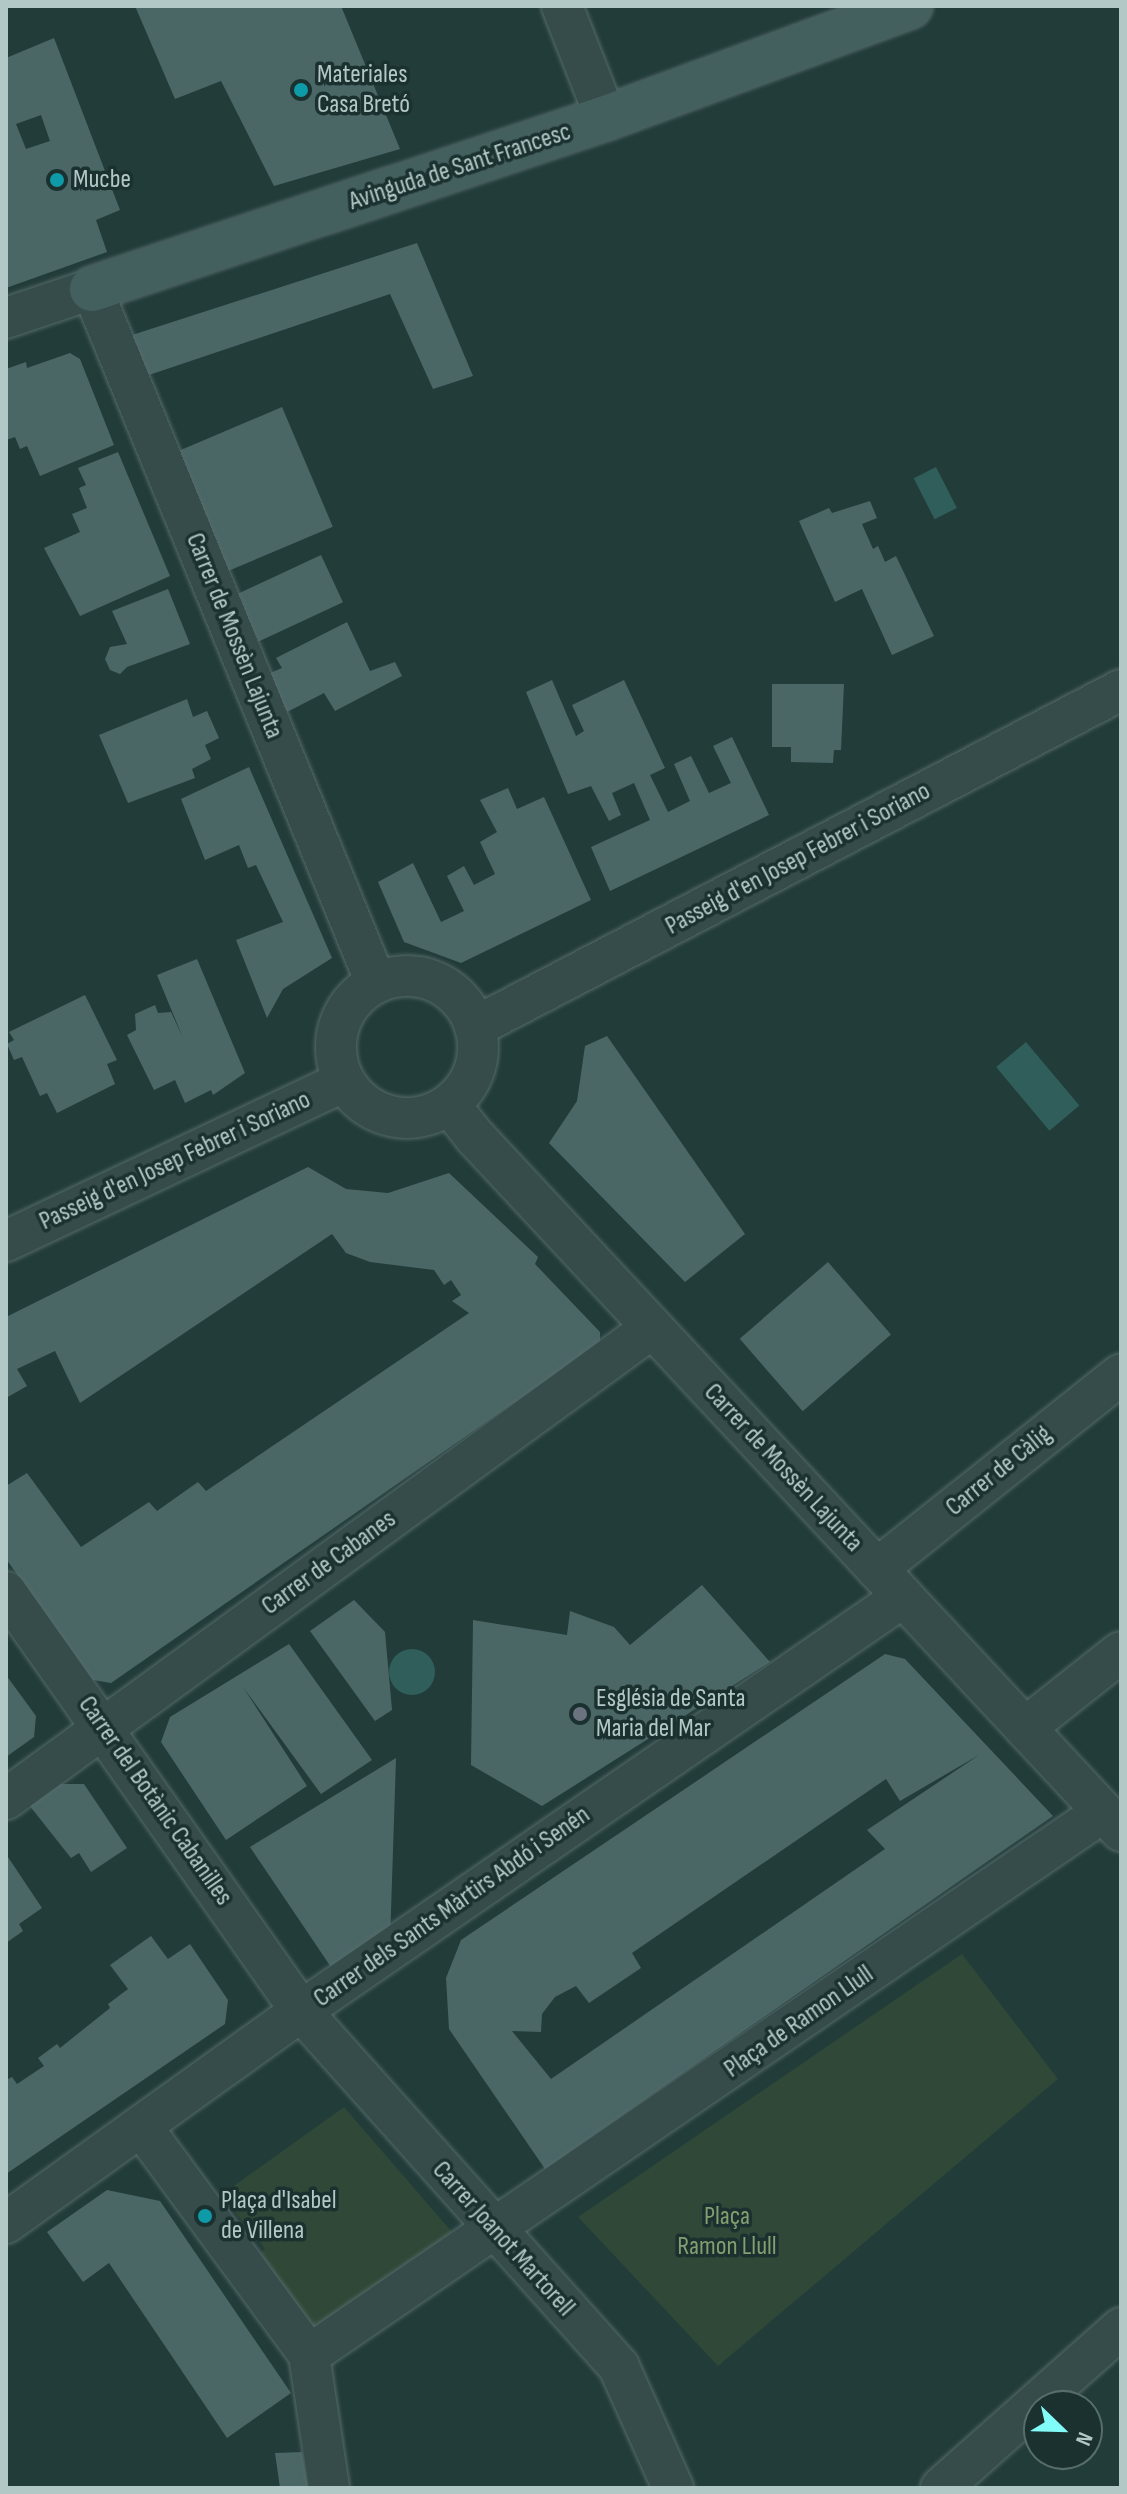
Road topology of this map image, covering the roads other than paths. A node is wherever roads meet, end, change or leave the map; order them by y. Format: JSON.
{"nodes":[{"id":1,"x":562,"y":6,"type":"edge"},
{"id":2,"x":888,"y":9,"type":"edge"},
{"id":3,"x":606,"y":118,"type":"junction"},
{"id":4,"x":92,"y":289,"type":"junction"},
{"id":5,"x":6,"y":318,"type":"edge"},
{"id":6,"x":1121,"y":690,"type":"edge"},
{"id":7,"x":376,"y":983,"type":"junction"},
{"id":8,"x":475,"y":1027,"type":"junction"},
{"id":9,"x":343,"y":1082,"type":"junction"},
{"id":10,"x":453,"y":1102,"type":"junction"},
{"id":11,"x":6,"y":1241,"type":"edge"},
{"id":12,"x":652,"y":1328,"type":"junction"},
{"id":13,"x":1121,"y":1374,"type":"edge"},
{"id":14,"x":890,"y":1583,"type":"junction"},
{"id":15,"x":6,"y":1592,"type":"edge"},
{"id":16,"x":1121,"y":1652,"type":"edge"},
{"id":17,"x":1025,"y":1728,"type":"junction"},
{"id":18,"x":106,"y":1729,"type":"junction"},
{"id":19,"x":6,"y":1799,"type":"edge"},
{"id":20,"x":1112,"y":1821,"type":"edge"},
{"id":21,"x":301,"y":2011,"type":"junction"},
{"id":22,"x":141,"y":2126,"type":"junction"},
{"id":23,"x":6,"y":2223,"type":"edge"},
{"id":24,"x":495,"y":2231,"type":"junction"},
{"id":25,"x":1121,"y":2328,"type":"edge"},
{"id":26,"x":309,"y":2355,"type":"junction"},
{"id":27,"x":329,"y":2488,"type":"edge"},
{"id":28,"x":673,"y":2488,"type":"edge"},
{"id":29,"x":941,"y":2488,"type":"edge"}],
"edges":[{"from":1,"to":3,"type":"street"},
{"from":2,"to":3,"type":"street","name":"Avinguda de Sant Francesc"},
{"from":3,"to":4,"type":"street","name":"Avinguda de Sant Francesc"},
{"from":4,"to":5,"type":"street","name":"Avinguda de Sant Francesc"},
{"from":4,"to":7,"type":"street","name":"Carrer de Mossèn Lajunta"},
{"from":6,"to":8,"type":"street","name":"Passeig d'en Josep Febrer i Soriano"},
{"from":7,"to":8,"type":"street"},
{"from":7,"to":9,"type":"street"},
{"from":8,"to":10,"type":"street"},
{"from":9,"to":10,"type":"street"},
{"from":9,"to":11,"type":"street","name":"Passeig d'en Josep Febrer i Soriano"},
{"from":10,"to":12,"type":"street","name":"Carrer de Mossèn Lajunta"},
{"from":12,"to":14,"type":"street","name":"Carrer de Mossèn Lajunta"},
{"from":12,"to":18,"type":"street","name":"Carrer de Cabanes"},
{"from":13,"to":14,"type":"street","name":"Carrer de Càlig"},
{"from":14,"to":17,"type":"street","name":"Carrer de Mossèn Lajunta"},
{"from":14,"to":21,"type":"street","name":"Carrer dels Sants Màrtirs Abdó i Senén"},
{"from":15,"to":18,"type":"street","name":"Carrer del Botànic Cabanilles"},
{"from":16,"to":17,"type":"street"},
{"from":17,"to":20,"type":"street","name":"Carrer de Mossèn Lajunta"},
{"from":18,"to":19,"type":"street","name":"Carrer de Cabanes"},
{"from":18,"to":21,"type":"street","name":"Carrer del Botànic Cabanilles"},
{"from":20,"to":24,"type":"street","name":"Plaça de Ramon Llull"},
{"from":21,"to":22,"type":"street","name":"Carrer dels Sants Màrtirs Abdó i Senén"},
{"from":21,"to":24,"type":"street","name":"Carrer Joanot Martorell"},
{"from":22,"to":23,"type":"street","name":"Carrer dels Sants Màrtirs Abdó i Senén"},
{"from":22,"to":26,"type":"street"},
{"from":24,"to":26,"type":"street"},
{"from":24,"to":28,"type":"street","name":"Carrer Joanot Martorell"},
{"from":25,"to":29,"type":"street"},
{"from":26,"to":27,"type":"street"}]}
